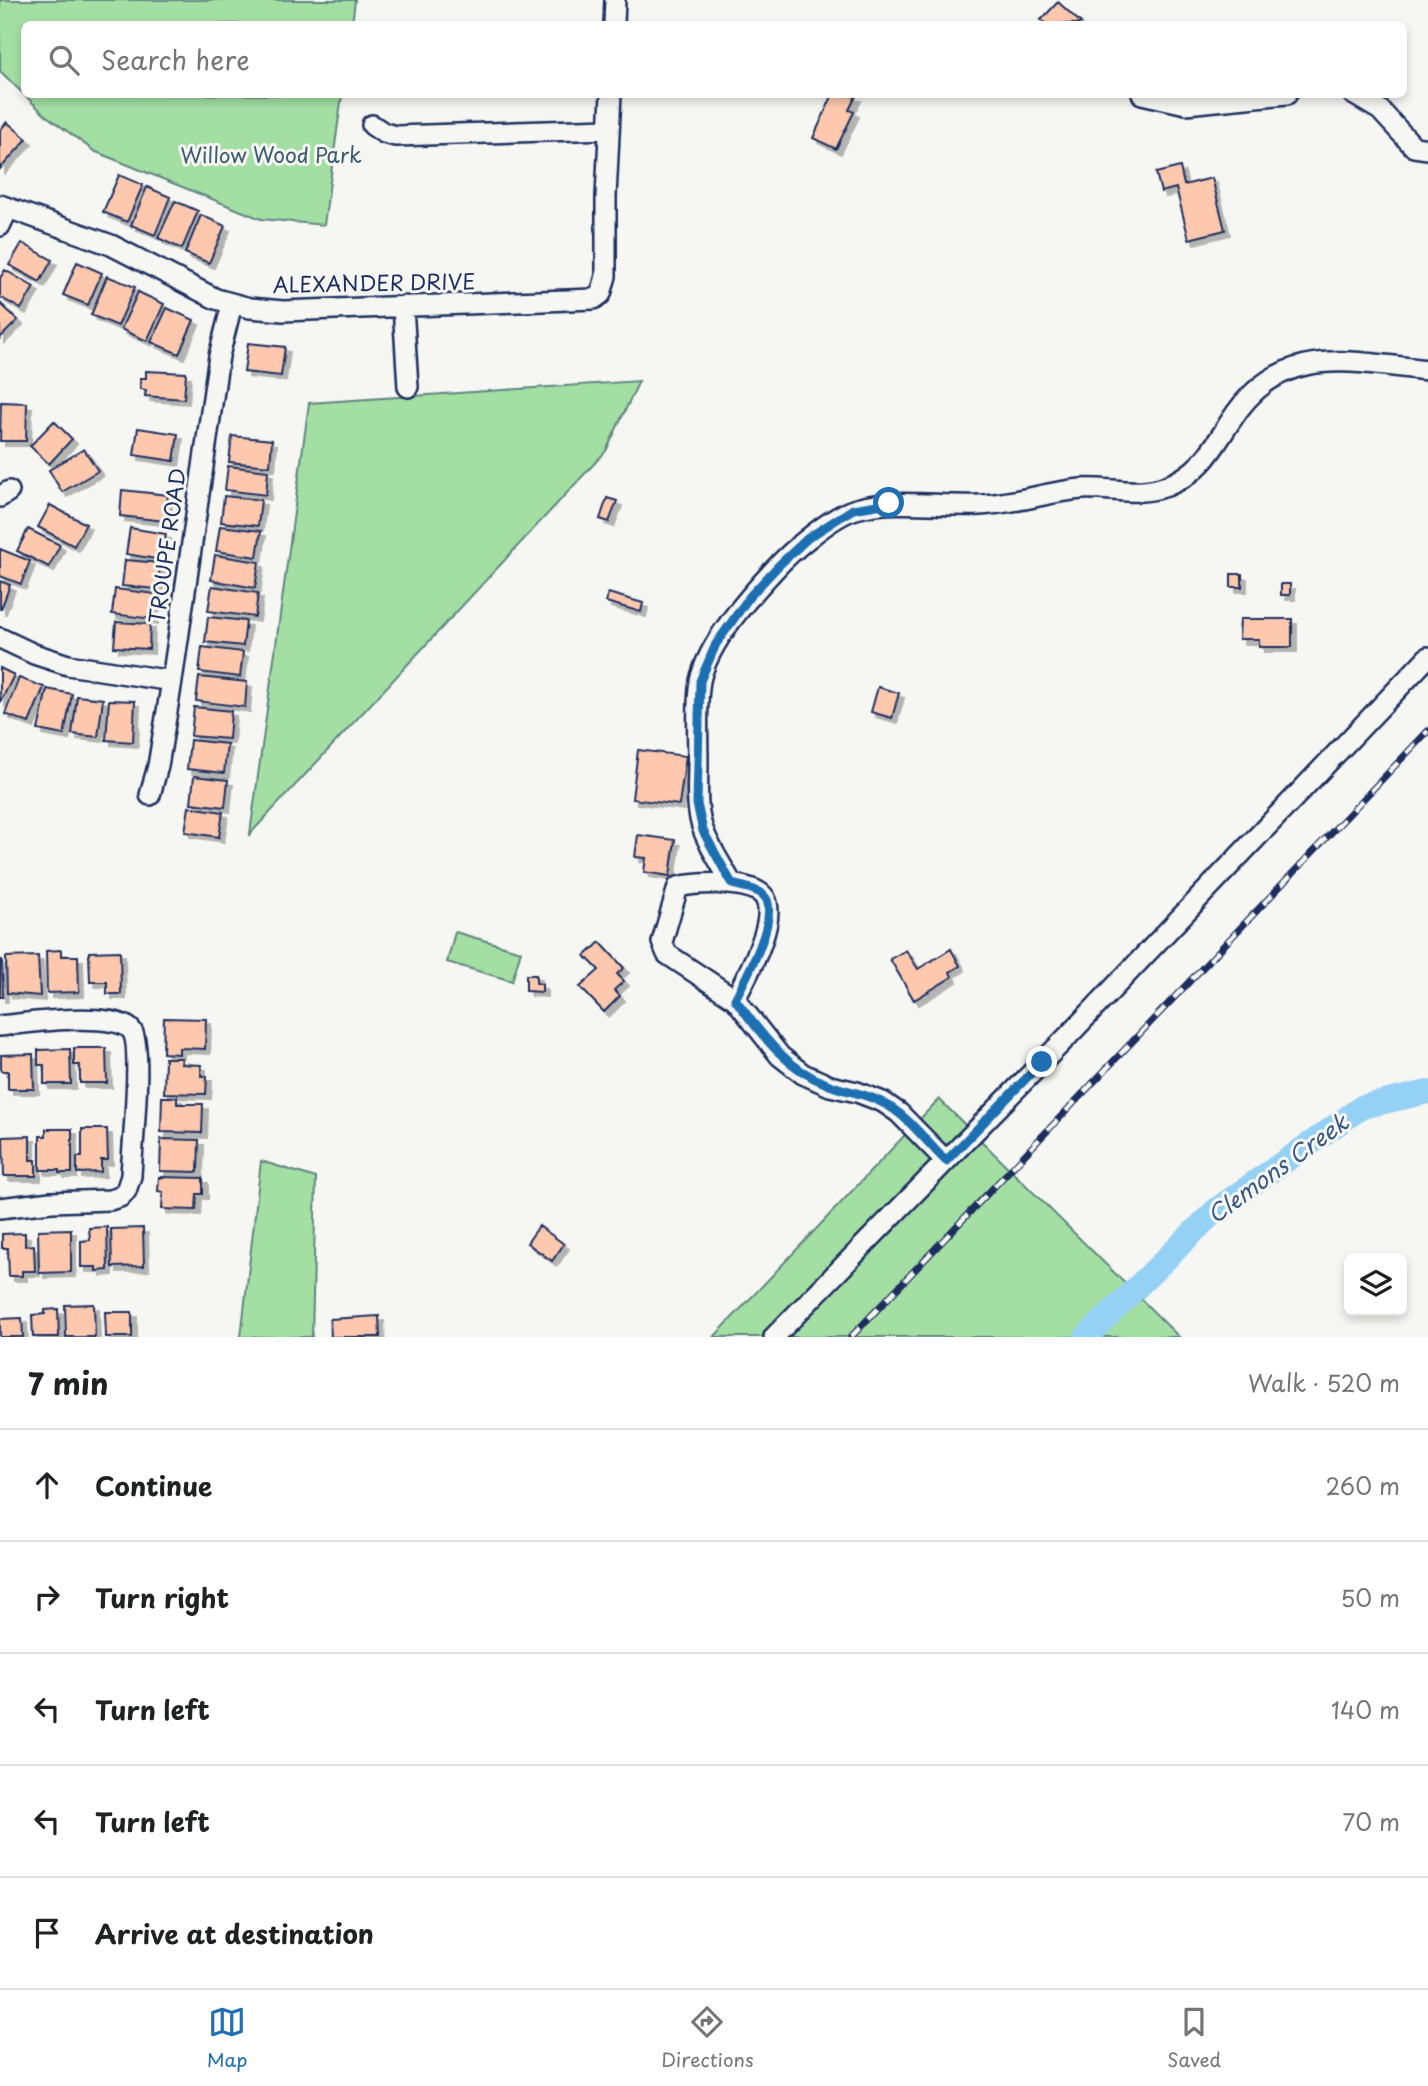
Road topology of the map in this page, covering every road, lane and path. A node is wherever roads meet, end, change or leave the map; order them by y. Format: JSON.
{"nodes":[{"id":1,"x":615,"y":0,"type":"edge"},
{"id":2,"x":614,"y":21,"type":"edge"},
{"id":3,"x":611,"y":98,"type":"edge"},
{"id":4,"x":1160,"y":98,"type":"edge"},
{"id":5,"x":1247,"y":98,"type":"edge"},
{"id":6,"x":1360,"y":98,"type":"edge"},
{"id":7,"x":372,"y":125,"type":"dead end"},
{"id":8,"x":608,"y":129,"type":"junction"},
{"id":9,"x":1428,"y":149,"type":"edge"},
{"id":10,"x":3,"y":213,"type":"edge"},
{"id":11,"x":232,"y":304,"type":"junction"},
{"id":12,"x":403,"y":306,"type":"junction"},
{"id":13,"x":1428,"y":370,"type":"edge"},
{"id":14,"x":408,"y":387,"type":"dead end"},
{"id":15,"x":0,"y":638,"type":"edge"},
{"id":16,"x":1428,"y":657,"type":"edge"},
{"id":17,"x":172,"y":681,"type":"junction"},
{"id":18,"x":150,"y":795,"type":"dead end"},
{"id":19,"x":732,"y":884,"type":"junction"},
{"id":20,"x":735,"y":999,"type":"junction"},
{"id":21,"x":0,"y":1026,"type":"edge"},
{"id":22,"x":946,"y":1161,"type":"junction"},
{"id":23,"x":0,"y":1208,"type":"edge"},
{"id":24,"x":774,"y":1337,"type":"edge"}],
"edges":[{"from":1,"to":2,"type":"street"},
{"from":3,"to":8,"type":"street"},
{"from":4,"to":5,"type":"street"},
{"from":6,"to":9,"type":"street"},
{"from":7,"to":8,"type":"street"},
{"from":8,"to":12,"type":"street","name":"ALEXANDER DRIVE"},
{"from":10,"to":11,"type":"street","name":"ALEXANDER DRIVE"},
{"from":11,"to":12,"type":"street","name":"ALEXANDER DRIVE"},
{"from":11,"to":17,"type":"street","name":"TROUPE ROAD"},
{"from":12,"to":14,"type":"street"},
{"from":13,"to":19,"type":"street"},
{"from":15,"to":17,"type":"street"},
{"from":16,"to":22,"type":"street"},
{"from":17,"to":18,"type":"street","name":"TROUPE ROAD"},
{"from":19,"to":20,"type":"street"},
{"from":19,"to":20,"type":"street"},
{"from":20,"to":22,"type":"street"},
{"from":21,"to":23,"type":"street"},
{"from":22,"to":24,"type":"street"}]}
